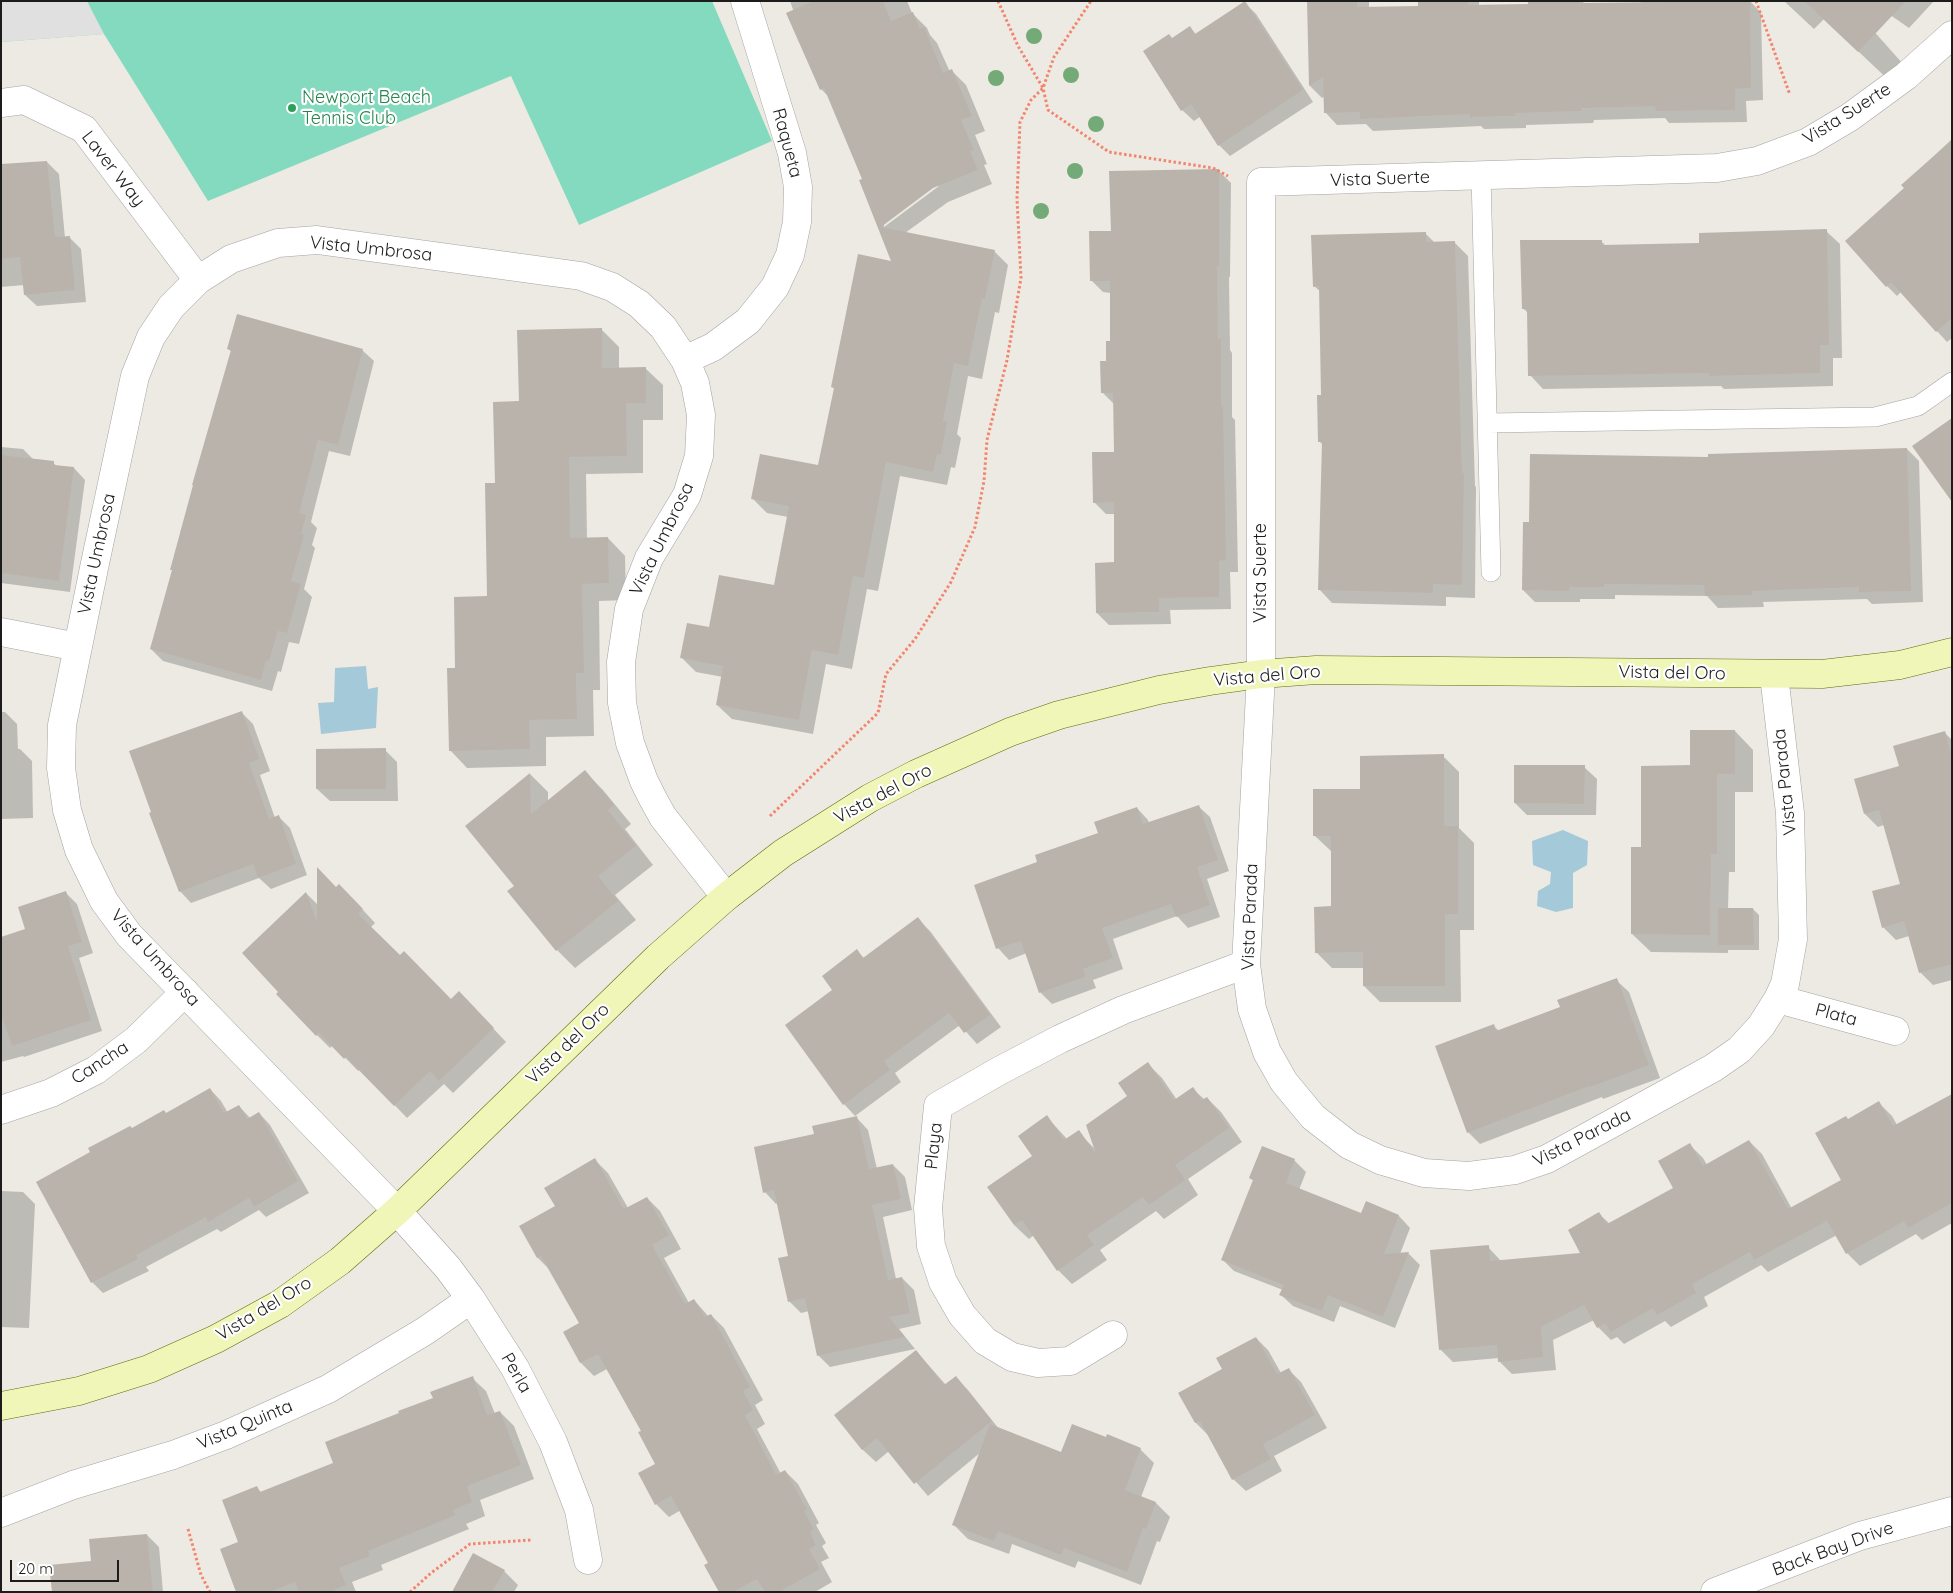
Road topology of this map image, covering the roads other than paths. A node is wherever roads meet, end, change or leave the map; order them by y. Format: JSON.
{"nodes":[{"id":1,"x":745,"y":1,"type":"edge"},
{"id":2,"x":1949,"y":44,"type":"edge"},
{"id":3,"x":1,"y":103,"type":"edge"},
{"id":4,"x":1481,"y":175,"type":"junction"},
{"id":5,"x":198,"y":280,"type":"junction"},
{"id":6,"x":685,"y":360,"type":"junction"},
{"id":7,"x":1952,"y":382,"type":"edge"},
{"id":8,"x":1488,"y":423,"type":"junction"},
{"id":9,"x":1491,"y":572,"type":"dead end"},
{"id":10,"x":1,"y":632,"type":"edge"},
{"id":11,"x":78,"y":647,"type":"junction"},
{"id":12,"x":1952,"y":652,"type":"edge"},
{"id":13,"x":1261,"y":674,"type":"junction"},
{"id":14,"x":1774,"y":675,"type":"junction"},
{"id":15,"x":726,"y":897,"type":"junction"},
{"id":16,"x":1246,"y":964,"type":"junction"},
{"id":17,"x":185,"y":992,"type":"junction"},
{"id":18,"x":1778,"y":999,"type":"junction"},
{"id":19,"x":1894,"y":1031,"type":"dead end"},
{"id":20,"x":1,"y":1110,"type":"edge"},
{"id":21,"x":397,"y":1211,"type":"junction"},
{"id":22,"x":471,"y":1299,"type":"junction"},
{"id":23,"x":1113,"y":1336,"type":"dead end"},
{"id":24,"x":1,"y":1406,"type":"edge"},
{"id":25,"x":1952,"y":1511,"type":"edge"},
{"id":26,"x":1,"y":1513,"type":"edge"},
{"id":27,"x":588,"y":1560,"type":"dead end"},
{"id":28,"x":1715,"y":1592,"type":"edge"}],
"edges":[{"from":1,"to":6,"type":"street","name":"Raqueta"},
{"from":2,"to":4,"type":"street","name":"Vista Suerte"},
{"from":3,"to":5,"type":"street","name":"Laver Way"},
{"from":4,"to":8,"type":"lane"},
{"from":4,"to":13,"type":"street","name":"Vista Suerte"},
{"from":5,"to":6,"type":"street","name":"Vista Umbrosa"},
{"from":5,"to":11,"type":"street","name":"Vista Umbrosa"},
{"from":6,"to":15,"type":"street","name":"Vista Umbrosa"},
{"from":7,"to":8,"type":"lane"},
{"from":8,"to":9,"type":"lane"},
{"from":10,"to":11,"type":"street"},
{"from":11,"to":17,"type":"street","name":"Vista Umbrosa"},
{"from":12,"to":14,"type":"street","name":"Vista del Oro"},
{"from":13,"to":14,"type":"street","name":"Vista del Oro"},
{"from":13,"to":15,"type":"street","name":"Vista del Oro"},
{"from":13,"to":16,"type":"street","name":"Vista Parada"},
{"from":14,"to":18,"type":"street","name":"Vista Parada"},
{"from":15,"to":21,"type":"street","name":"Vista del Oro"},
{"from":16,"to":18,"type":"street","name":"Vista Parada"},
{"from":16,"to":23,"type":"street","name":"Playa"},
{"from":17,"to":20,"type":"street","name":"Cancha"},
{"from":17,"to":21,"type":"street","name":"Vista Umbrosa"},
{"from":18,"to":19,"type":"street","name":"Plata"},
{"from":21,"to":22,"type":"street","name":"Perla"},
{"from":21,"to":24,"type":"street","name":"Vista del Oro"},
{"from":22,"to":26,"type":"street","name":"Vista Quinta"},
{"from":22,"to":27,"type":"street","name":"Perla"},
{"from":25,"to":28,"type":"street","name":"Back Bay Drive"}]}
